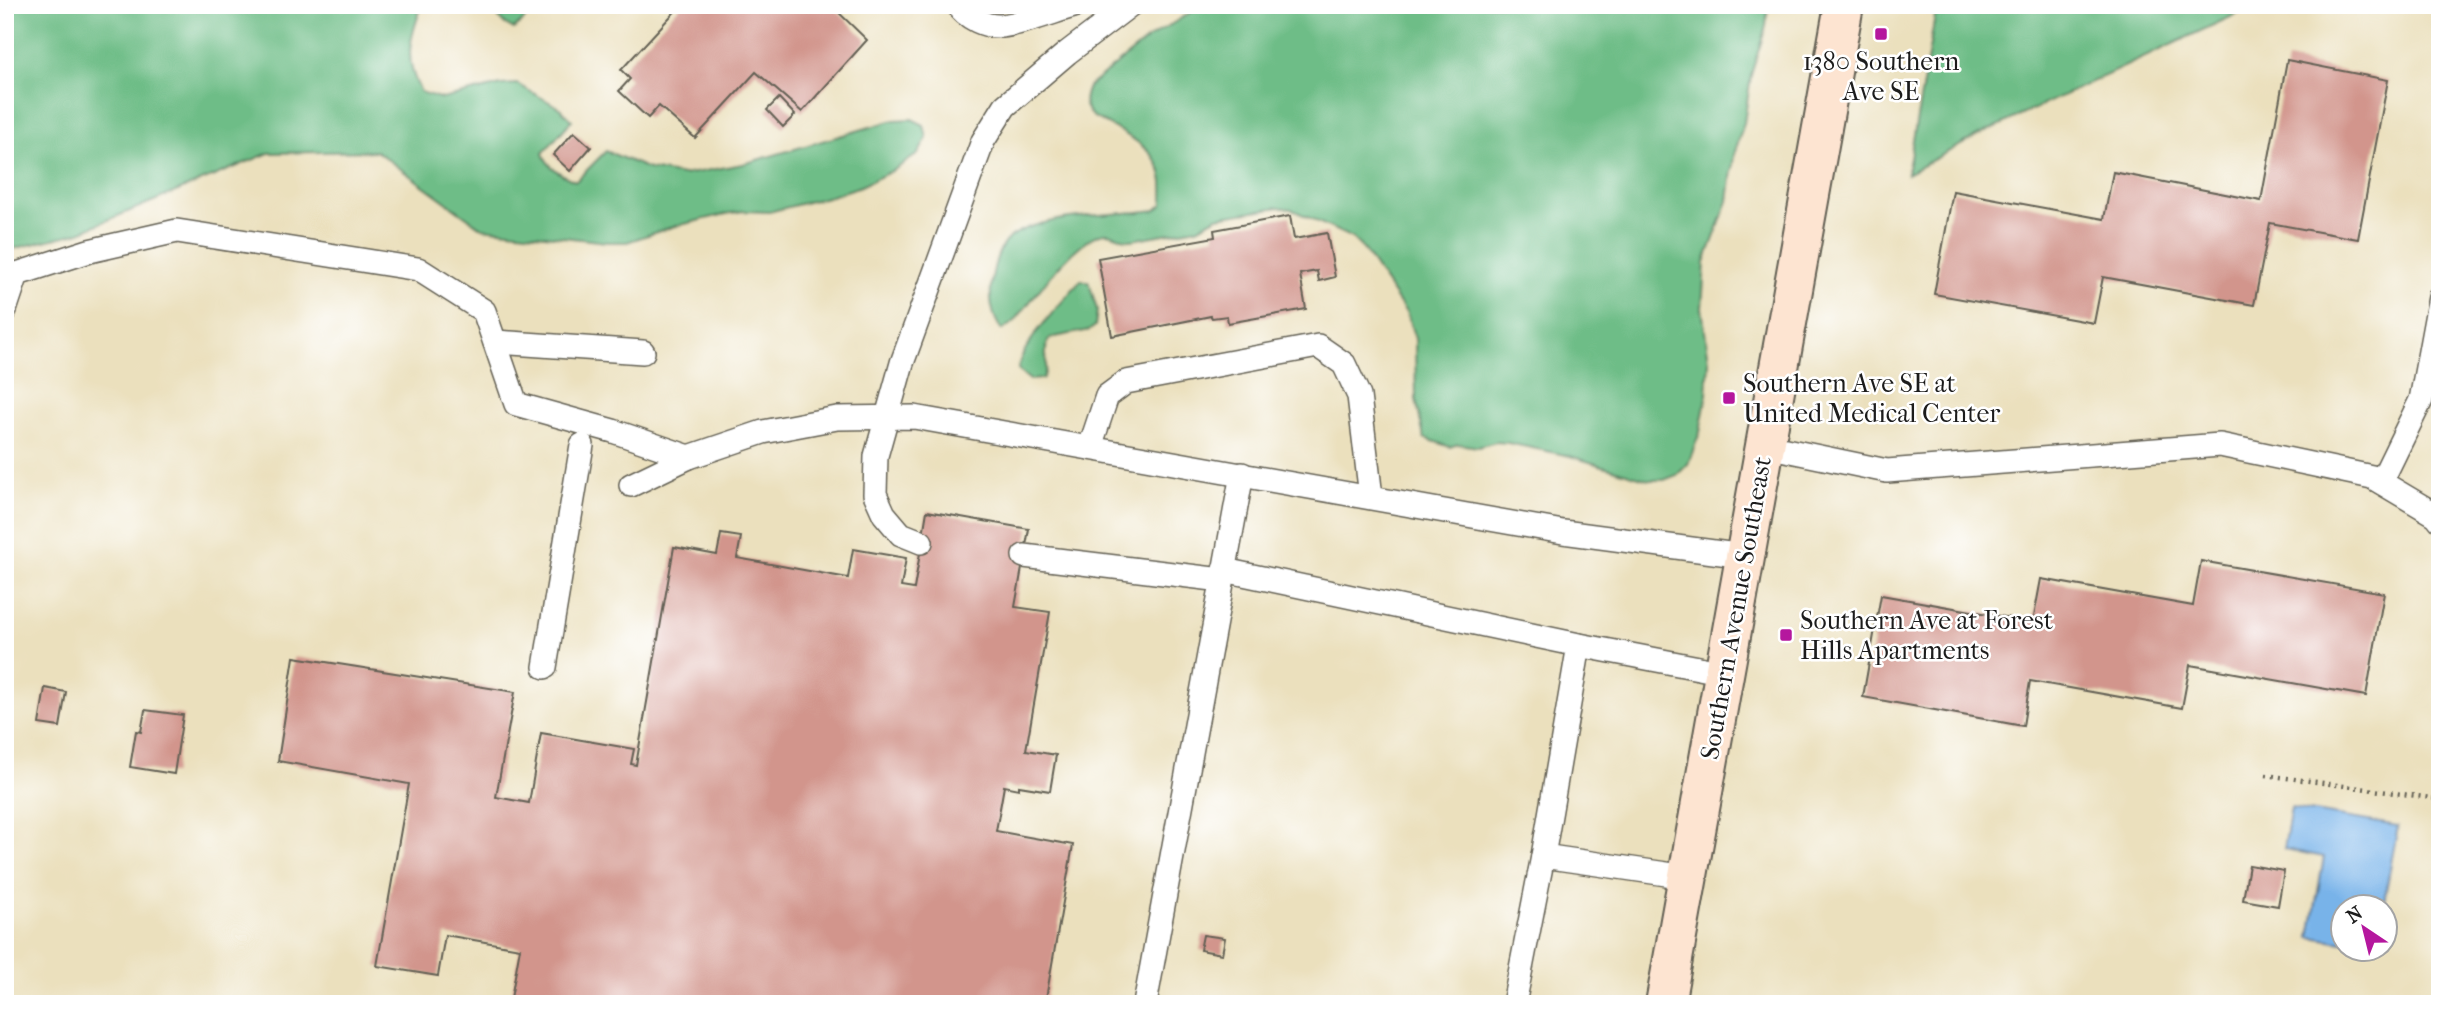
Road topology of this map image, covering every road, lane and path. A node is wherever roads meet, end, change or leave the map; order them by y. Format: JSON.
{"nodes":[{"id":1,"x":958,"y":5,"type":"edge"},
{"id":2,"x":1077,"y":5,"type":"edge"},
{"id":3,"x":1130,"y":5,"type":"edge"},
{"id":4,"x":1844,"y":5,"type":"edge"},
{"id":5,"x":2440,"y":297,"type":"edge"},
{"id":6,"x":5,"y":310,"type":"edge"},
{"id":7,"x":495,"y":342,"type":"junction"},
{"id":8,"x":643,"y":352,"type":"dead end"},
{"id":9,"x":886,"y":418,"type":"junction"},
{"id":10,"x":582,"y":445,"type":"dead end"},
{"id":11,"x":1766,"y":446,"type":"junction"},
{"id":12,"x":1090,"y":447,"type":"junction"},
{"id":13,"x":689,"y":457,"type":"junction"},
{"id":14,"x":1242,"y":474,"type":"junction"},
{"id":15,"x":2381,"y":482,"type":"junction"},
{"id":16,"x":632,"y":485,"type":"dead end"},
{"id":17,"x":1371,"y":497,"type":"junction"},
{"id":18,"x":2440,"y":520,"type":"edge"},
{"id":19,"x":921,"y":542,"type":"dead end"},
{"id":20,"x":1024,"y":556,"type":"dead end"},
{"id":21,"x":1744,"y":556,"type":"junction"},
{"id":22,"x":1223,"y":575,"type":"junction"},
{"id":23,"x":1578,"y":645,"type":"junction"},
{"id":24,"x":545,"y":667,"type":"dead end"},
{"id":25,"x":1725,"y":673,"type":"junction"},
{"id":26,"x":2266,"y":775,"type":"dead end"},
{"id":27,"x":2438,"y":799,"type":"dead end"},
{"id":28,"x":1543,"y":856,"type":"junction"},
{"id":29,"x":1687,"y":877,"type":"junction"},
{"id":30,"x":1145,"y":1004,"type":"edge"},
{"id":31,"x":1514,"y":1004,"type":"edge"},
{"id":32,"x":1665,"y":1004,"type":"edge"}],
"edges":[{"from":1,"to":2,"type":"lane"},
{"from":3,"to":9,"type":"lane"},
{"from":4,"to":11,"type":"main road","name":"Southern Avenue Southeast"},
{"from":5,"to":15,"type":"lane"},
{"from":6,"to":7,"type":"lane"},
{"from":7,"to":8,"type":"lane"},
{"from":7,"to":13,"type":"lane"},
{"from":9,"to":12,"type":"lane"},
{"from":9,"to":13,"type":"lane"},
{"from":9,"to":19,"type":"lane"},
{"from":10,"to":24,"type":"lane"},
{"from":11,"to":15,"type":"lane"},
{"from":11,"to":21,"type":"main road","name":"Southern Avenue Southeast"},
{"from":12,"to":14,"type":"lane"},
{"from":12,"to":17,"type":"lane"},
{"from":13,"to":16,"type":"lane"},
{"from":14,"to":17,"type":"lane"},
{"from":14,"to":22,"type":"lane"},
{"from":15,"to":18,"type":"lane"},
{"from":17,"to":21,"type":"lane"},
{"from":20,"to":22,"type":"lane"},
{"from":21,"to":25,"type":"main road","name":"Southern Avenue Southeast"},
{"from":22,"to":23,"type":"lane"},
{"from":22,"to":30,"type":"lane"},
{"from":23,"to":25,"type":"lane"},
{"from":23,"to":28,"type":"lane"},
{"from":25,"to":29,"type":"main road","name":"Southern Avenue Southeast"},
{"from":26,"to":27,"type":"path"},
{"from":28,"to":29,"type":"lane"},
{"from":28,"to":31,"type":"lane"},
{"from":29,"to":32,"type":"main road","name":"Southern Avenue Southeast"}]}
